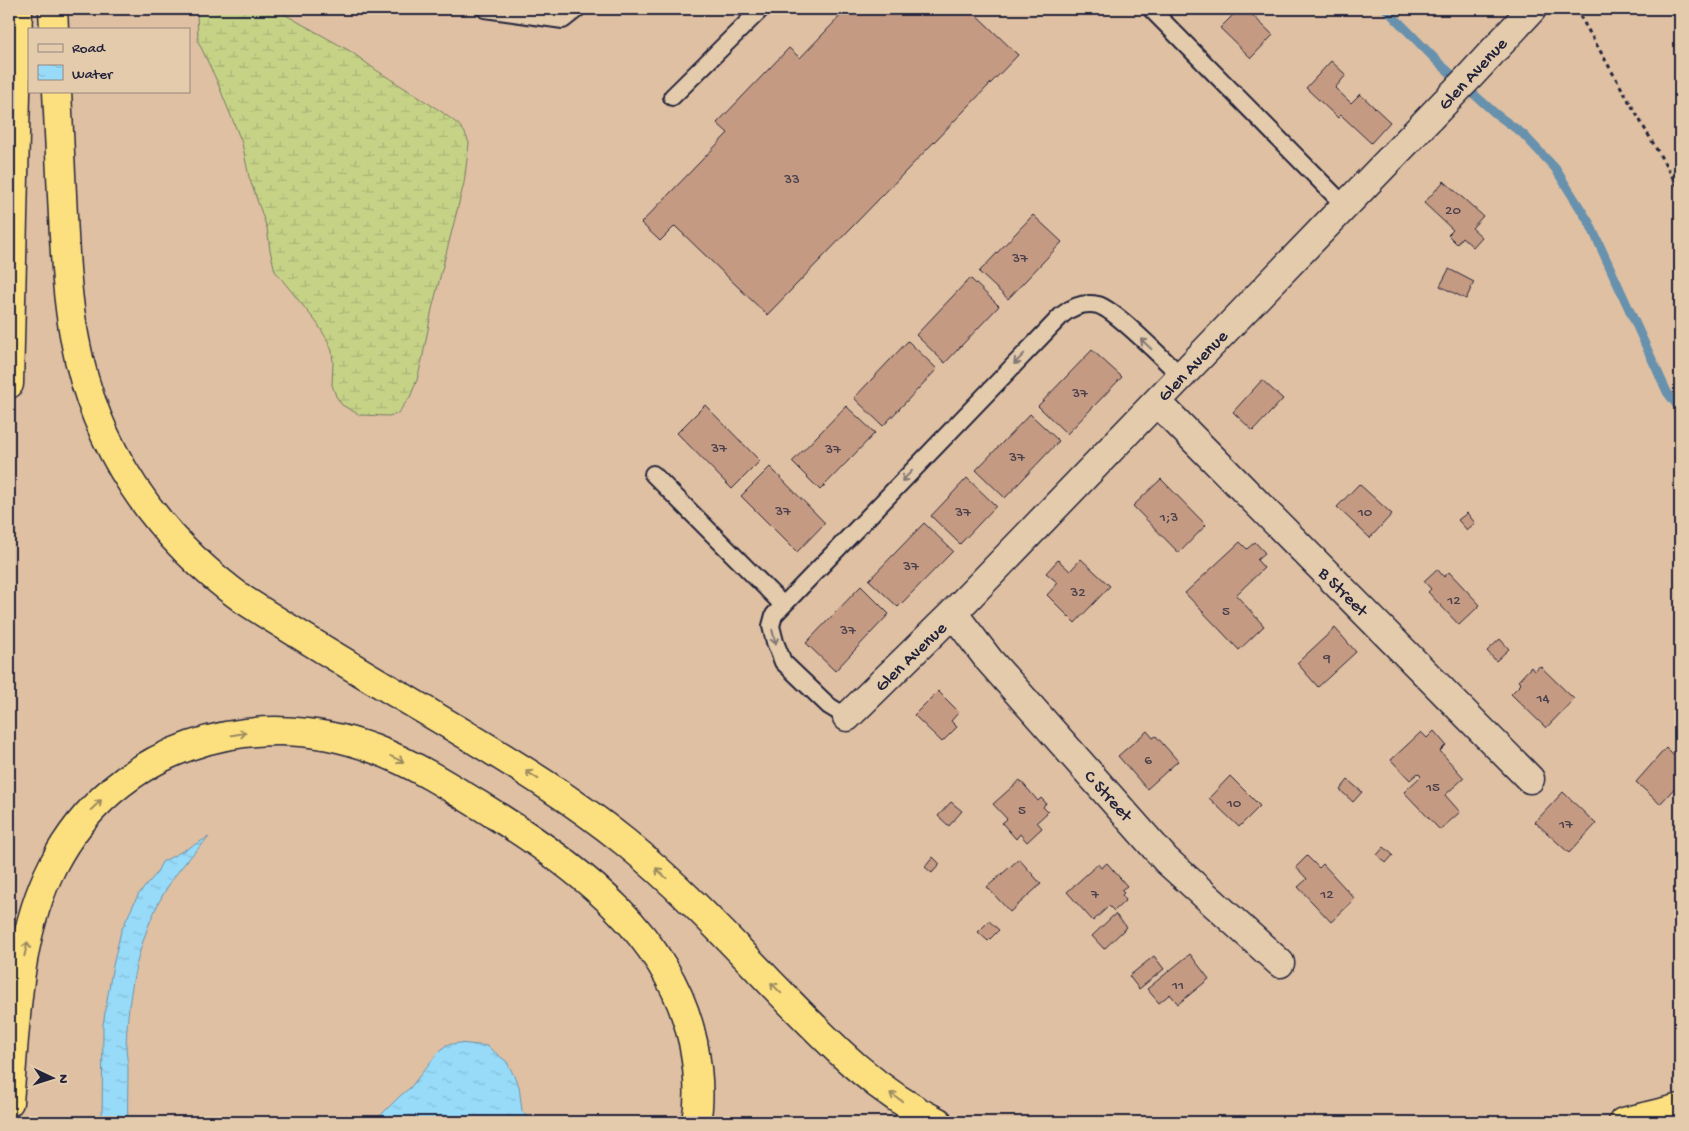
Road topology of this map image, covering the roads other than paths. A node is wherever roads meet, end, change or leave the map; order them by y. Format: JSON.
{"nodes":[{"id":1,"x":18,"y":9,"type":"edge"},
{"id":2,"x":53,"y":9,"type":"edge"},
{"id":3,"x":494,"y":9,"type":"edge"},
{"id":4,"x":577,"y":9,"type":"edge"},
{"id":5,"x":761,"y":9,"type":"edge"},
{"id":6,"x":1151,"y":9,"type":"edge"},
{"id":7,"x":1532,"y":9,"type":"edge"},
{"id":8,"x":54,"y":28,"type":"edge"},
{"id":9,"x":57,"y":92,"type":"edge"},
{"id":10,"x":672,"y":97,"type":"dead end"},
{"id":11,"x":1345,"y":206,"type":"junction"},
{"id":12,"x":1182,"y":377,"type":"junction"},
{"id":13,"x":9,"y":384,"type":"edge"},
{"id":14,"x":1157,"y":402,"type":"junction"},
{"id":15,"x":653,"y":474,"type":"dead end"},
{"id":16,"x":783,"y":605,"type":"junction"},
{"id":17,"x":954,"y":613,"type":"junction"},
{"id":18,"x":847,"y":717,"type":"joint"},
{"id":19,"x":1530,"y":779,"type":"dead end"},
{"id":20,"x":1280,"y":963,"type":"dead end"},
{"id":21,"x":9,"y":1102,"type":"edge"},
{"id":22,"x":1680,"y":1108,"type":"edge"},
{"id":23,"x":696,"y":1122,"type":"edge"},
{"id":24,"x":938,"y":1122,"type":"edge"},
{"id":25,"x":1623,"y":1122,"type":"edge"}],
"edges":[{"from":1,"to":13,"type":"highway"},
{"from":2,"to":8,"type":"highway"},
{"from":3,"to":4,"type":"lane"},
{"from":5,"to":10,"type":"lane"},
{"from":6,"to":11,"type":"lane"},
{"from":7,"to":11,"type":"street","name":"Glen Avenue"},
{"from":24,"to":9,"type":"highway","one_way":true},
{"from":11,"to":12,"type":"street","name":"Glen Avenue"},
{"from":12,"to":14,"type":"street","name":"Glen Avenue"},
{"from":12,"to":16,"type":"lane","one_way":true},
{"from":14,"to":17,"type":"street","name":"Glen Avenue"},
{"from":14,"to":19,"type":"street","name":"B Street"},
{"from":15,"to":16,"type":"lane"},
{"from":16,"to":18,"type":"lane","one_way":true},
{"from":17,"to":18,"type":"street","name":"Glen Avenue"},
{"from":17,"to":20,"type":"street","name":"C Street"},
{"from":21,"to":23,"type":"highway","one_way":true},
{"from":22,"to":25,"type":"highway"}]}
